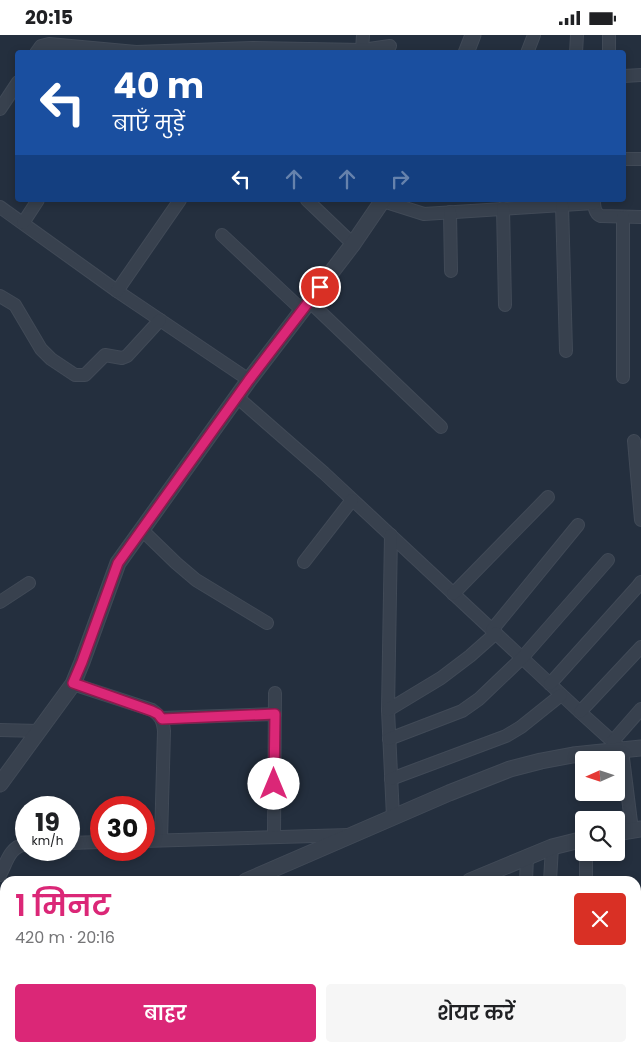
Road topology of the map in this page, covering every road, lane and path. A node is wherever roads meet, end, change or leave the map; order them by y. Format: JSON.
{"nodes":[{"id":1,"x":363,"y":35,"type":"edge"},
{"id":2,"x":473,"y":35,"type":"edge"},
{"id":3,"x":534,"y":35,"type":"edge"},
{"id":4,"x":576,"y":35,"type":"edge"},
{"id":5,"x":609,"y":35,"type":"edge"},
{"id":6,"x":390,"y":46,"type":"dead end"},
{"id":7,"x":38,"y":50,"type":"edge"},
{"id":8,"x":114,"y":50,"type":"edge"},
{"id":9,"x":194,"y":50,"type":"edge"},
{"id":10,"x":362,"y":50,"type":"junction"},
{"id":11,"x":467,"y":50,"type":"edge"},
{"id":12,"x":528,"y":50,"type":"edge"},
{"id":13,"x":576,"y":50,"type":"edge"},
{"id":14,"x":609,"y":50,"type":"edge"},
{"id":15,"x":641,"y":75,"type":"edge"},
{"id":16,"x":626,"y":76,"type":"edge"},
{"id":17,"x":15,"y":86,"type":"edge"},
{"id":18,"x":0,"y":109,"type":"edge"},
{"id":19,"x":626,"y":159,"type":"edge"},
{"id":20,"x":641,"y":159,"type":"edge"},
{"id":21,"x":37,"y":202,"type":"edge"},
{"id":22,"x":179,"y":202,"type":"edge"},
{"id":23,"x":309,"y":202,"type":"edge"},
{"id":24,"x":382,"y":202,"type":"edge"},
{"id":25,"x":386,"y":202,"type":"edge"},
{"id":26,"x":583,"y":202,"type":"edge"},
{"id":27,"x":594,"y":202,"type":"edge"},
{"id":28,"x":562,"y":204,"type":"junction"},
{"id":29,"x":0,"y":207,"type":"edge"},
{"id":30,"x":503,"y":209,"type":"junction"},
{"id":31,"x":450,"y":212,"type":"junction"},
{"id":32,"x":623,"y":217,"type":"junction"},
{"id":33,"x":641,"y":217,"type":"edge"},
{"id":34,"x":23,"y":223,"type":"junction"},
{"id":35,"x":222,"y":235,"type":"dead end"},
{"id":36,"x":353,"y":245,"type":"junction"},
{"id":37,"x":451,"y":271,"type":"dead end"},
{"id":38,"x":117,"y":291,"type":"junction"},
{"id":39,"x":0,"y":296,"type":"edge"},
{"id":40,"x":505,"y":305,"type":"dead end"},
{"id":41,"x":306,"y":306,"type":"junction"},
{"id":42,"x":160,"y":320,"type":"junction"},
{"id":43,"x":566,"y":351,"type":"dead end"},
{"id":44,"x":623,"y":377,"type":"dead end"},
{"id":45,"x":249,"y":380,"type":"junction"},
{"id":46,"x":237,"y":397,"type":"junction"},
{"id":47,"x":441,"y":427,"type":"dead end"},
{"id":48,"x":634,"y":441,"type":"dead end"},
{"id":49,"x":548,"y":497,"type":"dead end"},
{"id":50,"x":352,"y":500,"type":"junction"},
{"id":51,"x":641,"y":520,"type":"edge"},
{"id":52,"x":578,"y":525,"type":"dead end"},
{"id":53,"x":142,"y":530,"type":"junction"},
{"id":54,"x":391,"y":535,"type":"junction"},
{"id":55,"x":608,"y":560,"type":"dead end"},
{"id":56,"x":304,"y":562,"type":"dead end"},
{"id":57,"x":641,"y":582,"type":"edge"},
{"id":58,"x":29,"y":583,"type":"dead end"},
{"id":59,"x":453,"y":594,"type":"junction"},
{"id":60,"x":0,"y":602,"type":"edge"},
{"id":61,"x":267,"y":623,"type":"dead end"},
{"id":62,"x":494,"y":632,"type":"junction"},
{"id":63,"x":641,"y":647,"type":"edge"},
{"id":64,"x":522,"y":658,"type":"junction"},
{"id":65,"x":73,"y":683,"type":"junction"},
{"id":66,"x":550,"y":685,"type":"junction"},
{"id":67,"x":275,"y":693,"type":"dead end"},
{"id":68,"x":561,"y":695,"type":"junction"},
{"id":69,"x":641,"y":709,"type":"edge"},
{"id":70,"x":388,"y":710,"type":"junction"},
{"id":71,"x":580,"y":712,"type":"junction"},
{"id":72,"x":275,"y":714,"type":"junction"},
{"id":73,"x":162,"y":719,"type":"junction"},
{"id":74,"x":0,"y":730,"type":"edge"},
{"id":75,"x":39,"y":731,"type":"junction"},
{"id":76,"x":389,"y":739,"type":"junction"},
{"id":77,"x":617,"y":745,"type":"junction"},
{"id":78,"x":641,"y":748,"type":"edge"},
{"id":79,"x":392,"y":779,"type":"junction"},
{"id":80,"x":0,"y":784,"type":"edge"},
{"id":81,"x":394,"y":817,"type":"junction"},
{"id":82,"x":639,"y":831,"type":"edge"},
{"id":83,"x":625,"y":832,"type":"edge"},
{"id":84,"x":352,"y":835,"type":"junction"},
{"id":85,"x":274,"y":837,"type":"junction"},
{"id":86,"x":155,"y":840,"type":"edge"},
{"id":87,"x":161,"y":840,"type":"junction"},
{"id":88,"x":575,"y":841,"type":"edge"},
{"id":89,"x":552,"y":847,"type":"junction"},
{"id":90,"x":15,"y":848,"type":"edge"},
{"id":91,"x":527,"y":857,"type":"junction"},
{"id":92,"x":586,"y":861,"type":"edge"},
{"id":93,"x":0,"y":875,"type":"edge"},
{"id":94,"x":258,"y":876,"type":"edge"},
{"id":95,"x":482,"y":876,"type":"edge"},
{"id":96,"x":526,"y":876,"type":"edge"},
{"id":97,"x":550,"y":876,"type":"edge"},
{"id":98,"x":586,"y":876,"type":"edge"}],
"edges":[{"from":1,"to":10,"type":"street"},
{"from":2,"to":11,"type":"street"},
{"from":3,"to":12,"type":"street"},
{"from":4,"to":13,"type":"street"},
{"from":5,"to":14,"type":"street"},
{"from":6,"to":10,"type":"street"},
{"from":7,"to":8,"type":"street"},
{"from":9,"to":10,"type":"street"},
{"from":15,"to":16,"type":"street"},
{"from":17,"to":18,"type":"street"},
{"from":19,"to":20,"type":"street"},
{"from":21,"to":34,"type":"street"},
{"from":22,"to":38,"type":"street"},
{"from":23,"to":36,"type":"street"},
{"from":24,"to":36,"type":"street"},
{"from":25,"to":31,"type":"street"},
{"from":26,"to":28,"type":"street"},
{"from":27,"to":32,"type":"street"},
{"from":28,"to":30,"type":"street"},
{"from":28,"to":43,"type":"street"},
{"from":29,"to":34,"type":"street"},
{"from":30,"to":31,"type":"street"},
{"from":30,"to":40,"type":"street"},
{"from":31,"to":37,"type":"street"},
{"from":32,"to":33,"type":"street"},
{"from":32,"to":44,"type":"street"},
{"from":34,"to":38,"type":"street"},
{"from":35,"to":41,"type":"street"},
{"from":36,"to":41,"type":"street"},
{"from":38,"to":42,"type":"street"},
{"from":39,"to":42,"type":"street"},
{"from":41,"to":45,"type":"street"},
{"from":41,"to":47,"type":"street"},
{"from":42,"to":45,"type":"street"},
{"from":45,"to":46,"type":"street"},
{"from":46,"to":50,"type":"street"},
{"from":46,"to":53,"type":"street"},
{"from":48,"to":51,"type":"street"},
{"from":49,"to":59,"type":"street"},
{"from":50,"to":54,"type":"street"},
{"from":50,"to":56,"type":"street"},
{"from":52,"to":62,"type":"street"},
{"from":53,"to":61,"type":"street"},
{"from":53,"to":65,"type":"street"},
{"from":54,"to":59,"type":"street"},
{"from":54,"to":70,"type":"street"},
{"from":55,"to":64,"type":"street"},
{"from":57,"to":66,"type":"street"},
{"from":58,"to":60,"type":"street"},
{"from":59,"to":62,"type":"street"},
{"from":62,"to":64,"type":"street"},
{"from":62,"to":70,"type":"street"},
{"from":63,"to":71,"type":"street"},
{"from":64,"to":66,"type":"street"},
{"from":64,"to":76,"type":"street"},
{"from":65,"to":73,"type":"street"},
{"from":65,"to":75,"type":"street"},
{"from":66,"to":68,"type":"street"},
{"from":67,"to":72,"type":"street"},
{"from":68,"to":71,"type":"street"},
{"from":68,"to":79,"type":"street"},
{"from":69,"to":77,"type":"street"},
{"from":70,"to":76,"type":"street"},
{"from":71,"to":77,"type":"street"},
{"from":72,"to":73,"type":"street"},
{"from":72,"to":85,"type":"street"},
{"from":73,"to":87,"type":"street"},
{"from":74,"to":75,"type":"street"},
{"from":75,"to":80,"type":"street"},
{"from":76,"to":79,"type":"street"},
{"from":77,"to":78,"type":"street"},
{"from":77,"to":81,"type":"street"},
{"from":77,"to":82,"type":"street"},
{"from":79,"to":81,"type":"street"},
{"from":81,"to":84,"type":"street"},
{"from":82,"to":83,"type":"street"},
{"from":84,"to":85,"type":"street"},
{"from":84,"to":94,"type":"street"},
{"from":85,"to":87,"type":"street"},
{"from":86,"to":87,"type":"street"},
{"from":88,"to":89,"type":"street"},
{"from":89,"to":91,"type":"street"},
{"from":89,"to":97,"type":"street"},
{"from":90,"to":93,"type":"street"},
{"from":91,"to":95,"type":"street"},
{"from":91,"to":96,"type":"street"},
{"from":92,"to":98,"type":"street"}]}
